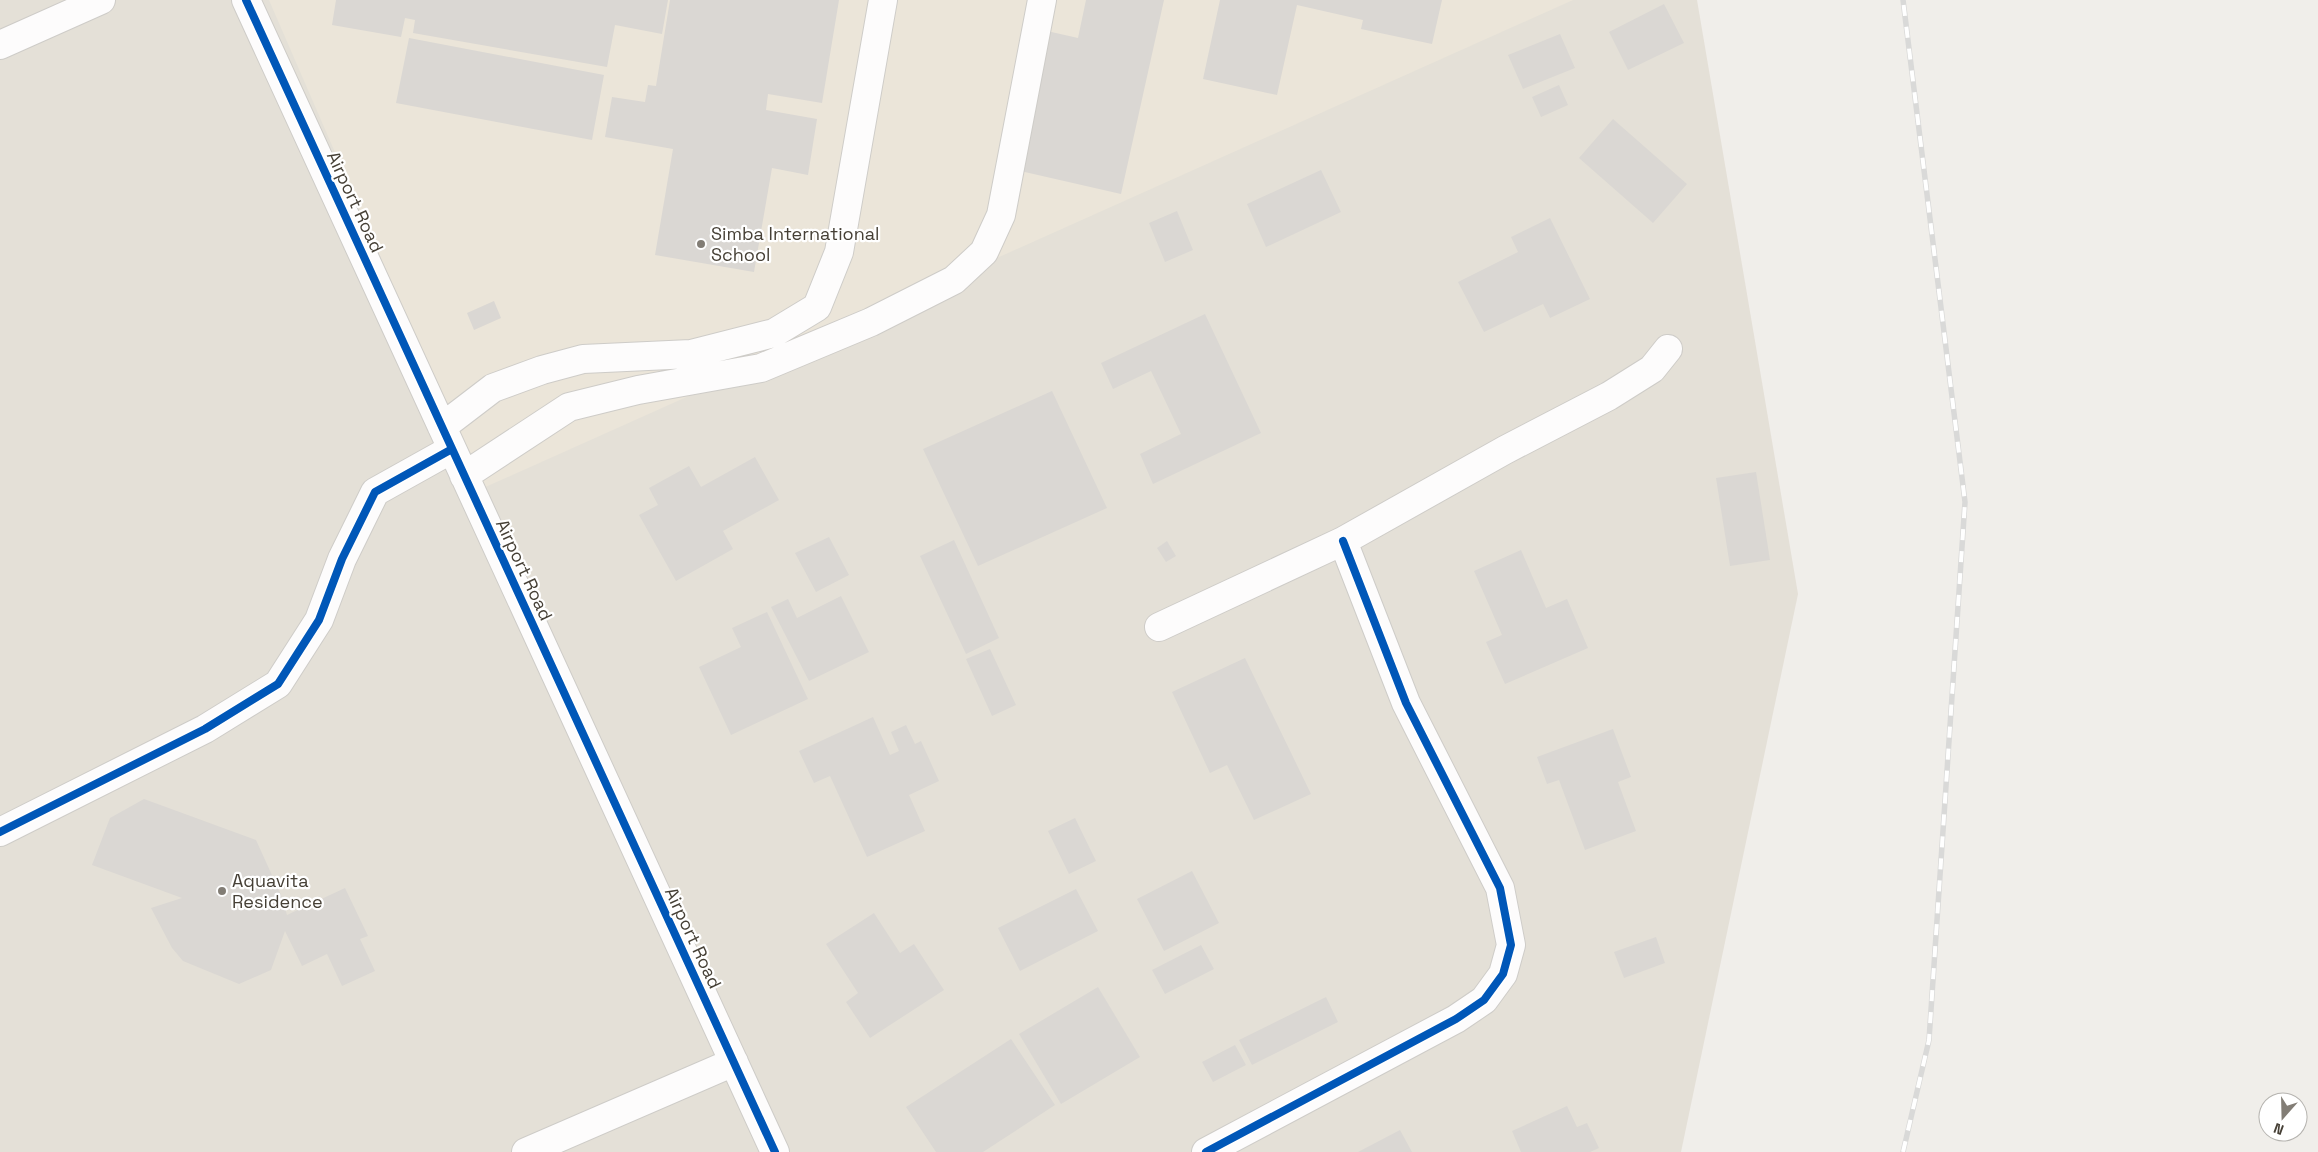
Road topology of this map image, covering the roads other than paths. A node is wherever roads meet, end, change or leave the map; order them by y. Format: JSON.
{"nodes":[{"id":1,"x":100,"y":0,"type":"edge"},
{"id":2,"x":246,"y":0,"type":"edge"},
{"id":3,"x":883,"y":0,"type":"edge"},
{"id":4,"x":1042,"y":0,"type":"edge"},
{"id":5,"x":0,"y":45,"type":"edge"},
{"id":6,"x":1668,"y":348,"type":"dead end"},
{"id":7,"x":447,"y":438,"type":"junction"},
{"id":8,"x":464,"y":476,"type":"junction"},
{"id":9,"x":1343,"y":541,"type":"junction"},
{"id":10,"x":1159,"y":627,"type":"dead end"},
{"id":11,"x":0,"y":832,"type":"edge"},
{"id":12,"x":734,"y":1062,"type":"junction"},
{"id":13,"x":526,"y":1152,"type":"edge"},
{"id":14,"x":775,"y":1152,"type":"edge"},
{"id":15,"x":1206,"y":1152,"type":"edge"}],
"edges":[{"from":1,"to":5,"type":"street"},
{"from":2,"to":7,"type":"street","name":"Airport Road"},
{"from":3,"to":7,"type":"street"},
{"from":4,"to":8,"type":"street"},
{"from":6,"to":9,"type":"street"},
{"from":7,"to":8,"type":"street","name":"Airport Road"},
{"from":7,"to":11,"type":"street"},
{"from":8,"to":12,"type":"street","name":"Airport Road"},
{"from":9,"to":10,"type":"street"},
{"from":9,"to":15,"type":"street"},
{"from":12,"to":13,"type":"street"},
{"from":12,"to":14,"type":"street","name":"Airport Road"}]}
